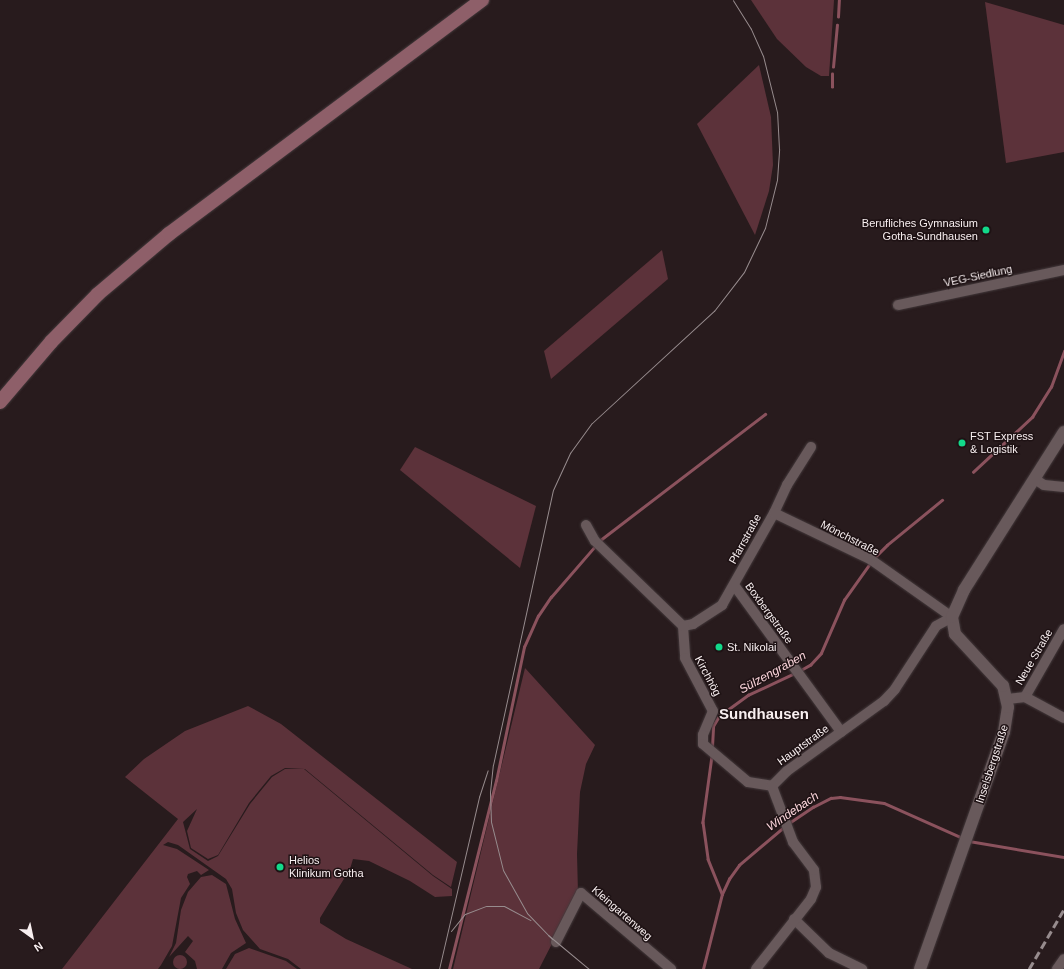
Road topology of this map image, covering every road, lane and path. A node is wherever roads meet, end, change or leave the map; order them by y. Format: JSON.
{"nodes":[{"id":1,"x":482,"y":0,"type":"edge"},
{"id":2,"x":1064,"y":270,"type":"edge"},
{"id":3,"x":898,"y":305,"type":"dead end"},
{"id":4,"x":0,"y":402,"type":"edge"},
{"id":5,"x":1064,"y":432,"type":"edge"},
{"id":6,"x":811,"y":446,"type":"dead end"},
{"id":7,"x":1036,"y":480,"type":"junction"},
{"id":8,"x":1064,"y":487,"type":"edge"},
{"id":9,"x":774,"y":513,"type":"junction"},
{"id":10,"x":586,"y":525,"type":"dead end"},
{"id":11,"x":734,"y":585,"type":"junction"},
{"id":12,"x":952,"y":617,"type":"junction"},
{"id":13,"x":683,"y":626,"type":"junction"},
{"id":14,"x":1064,"y":629,"type":"edge"},
{"id":15,"x":1025,"y":697,"type":"junction"},
{"id":16,"x":1008,"y":699,"type":"junction"},
{"id":17,"x":1064,"y":718,"type":"edge"},
{"id":18,"x":841,"y":732,"type":"junction"},
{"id":19,"x":772,"y":786,"type":"junction"},
{"id":20,"x":794,"y":919,"type":"junction"},
{"id":21,"x":556,"y":942,"type":"dead end"},
{"id":22,"x":1064,"y":959,"type":"edge"},
{"id":23,"x":671,"y":969,"type":"edge"},
{"id":24,"x":756,"y":969,"type":"edge"},
{"id":25,"x":862,"y":969,"type":"edge"},
{"id":26,"x":920,"y":969,"type":"edge"},
{"id":27,"x":1057,"y":969,"type":"edge"}],
"edges":[{"from":1,"to":4,"type":"main road"},
{"from":2,"to":3,"type":"street","name":"VEG-Siedlung"},
{"from":5,"to":7,"type":"street"},
{"from":6,"to":9,"type":"street","name":"Pfarrstraße"},
{"from":7,"to":8,"type":"street"},
{"from":7,"to":12,"type":"street"},
{"from":9,"to":11,"type":"street","name":"Pfarrstraße"},
{"from":9,"to":12,"type":"street","name":"Mönchstraße"},
{"from":10,"to":13,"type":"street"},
{"from":11,"to":13,"type":"street","name":"Pfarrstraße"},
{"from":11,"to":18,"type":"street","name":"Boxbergstraße"},
{"from":12,"to":16,"type":"street"},
{"from":12,"to":18,"type":"street","name":"Hauptstraße"},
{"from":13,"to":19,"type":"street","name":"Kirchhög"},
{"from":14,"to":15,"type":"street","name":"Neue Straße"},
{"from":15,"to":16,"type":"street"},
{"from":15,"to":17,"type":"street"},
{"from":16,"to":26,"type":"street","name":"Inselsbergstraße"},
{"from":18,"to":19,"type":"street","name":"Hauptstraße"},
{"from":19,"to":20,"type":"street"},
{"from":20,"to":24,"type":"street"},
{"from":20,"to":25,"type":"street"},
{"from":21,"to":23,"type":"street","name":"Kleingartenweg"},
{"from":22,"to":27,"type":"street"}]}
